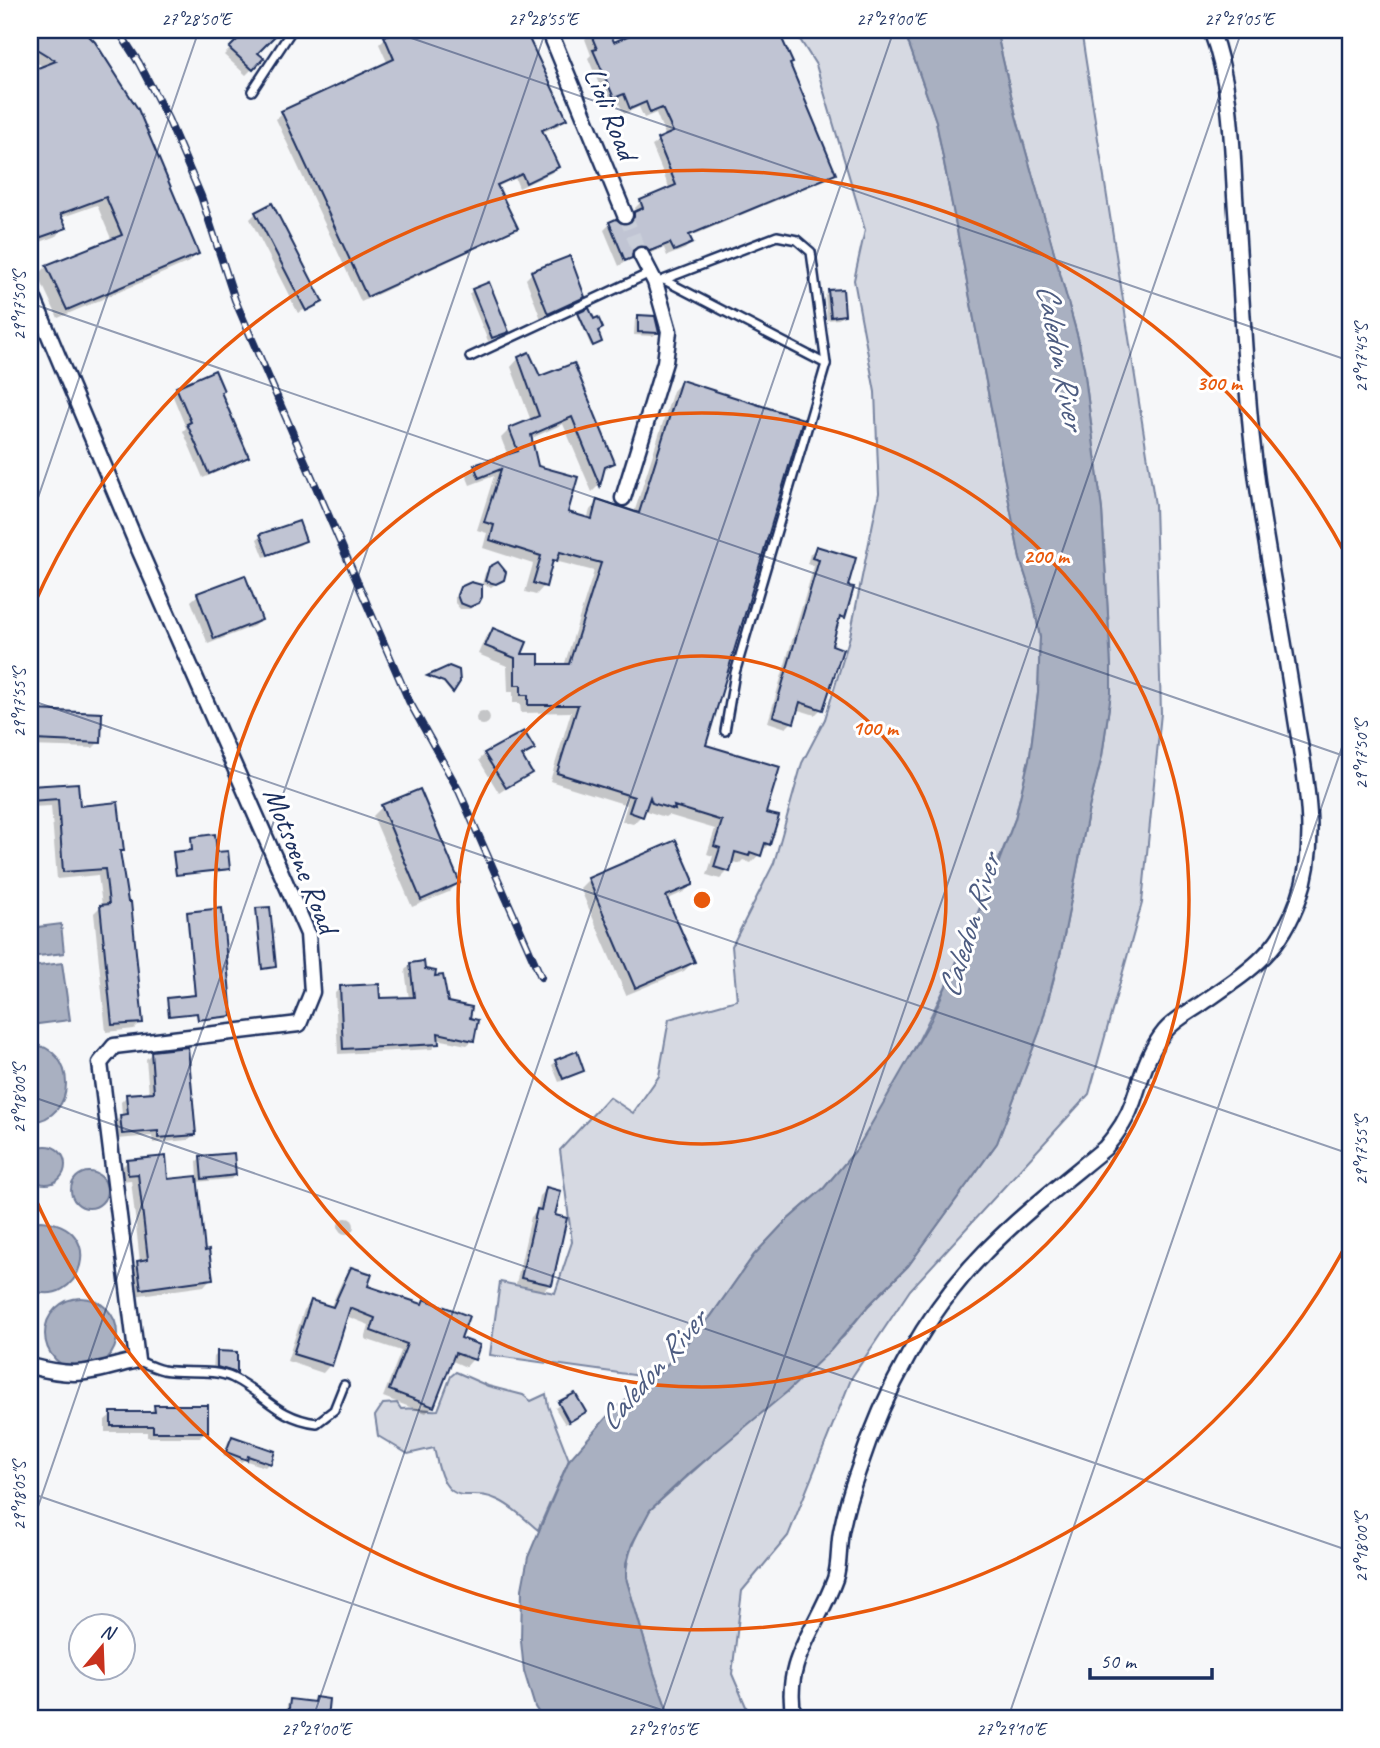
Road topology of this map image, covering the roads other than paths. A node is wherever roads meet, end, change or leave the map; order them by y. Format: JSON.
{"nodes":[{"id":1,"x":292,"y":30,"type":"edge"},
{"id":2,"x":549,"y":30,"type":"edge"},
{"id":3,"x":1211,"y":30,"type":"edge"},
{"id":4,"x":253,"y":91,"type":"dead end"},
{"id":5,"x":625,"y":215,"type":"tunnel mouth"},
{"id":6,"x":641,"y":254,"type":"tunnel mouth"},
{"id":7,"x":657,"y":278,"type":"junction"},
{"id":8,"x":30,"y":290,"type":"edge"},
{"id":9,"x":470,"y":357,"type":"dead end"},
{"id":10,"x":826,"y":364,"type":"junction"},
{"id":11,"x":622,"y":498,"type":"dead end"},
{"id":12,"x":725,"y":731,"type":"dead end"},
{"id":13,"x":138,"y":1360,"type":"junction"},
{"id":14,"x":30,"y":1366,"type":"edge"},
{"id":15,"x":344,"y":1385,"type":"dead end"},
{"id":16,"x":794,"y":1718,"type":"edge"}],
"edges":[{"from":1,"to":4,"type":"lane"},
{"from":2,"to":5,"type":"street","name":"Lioli Road"},
{"from":3,"to":16,"type":"street"},
{"from":6,"to":7,"type":"street"},
{"from":7,"to":9,"type":"lane"},
{"from":7,"to":10,"type":"lane"},
{"from":7,"to":10,"type":"lane"},
{"from":7,"to":11,"type":"street"},
{"from":8,"to":13,"type":"street","name":"Motsoene Road"},
{"from":10,"to":12,"type":"lane"},
{"from":13,"to":14,"type":"street"},
{"from":13,"to":15,"type":"lane"}]}
